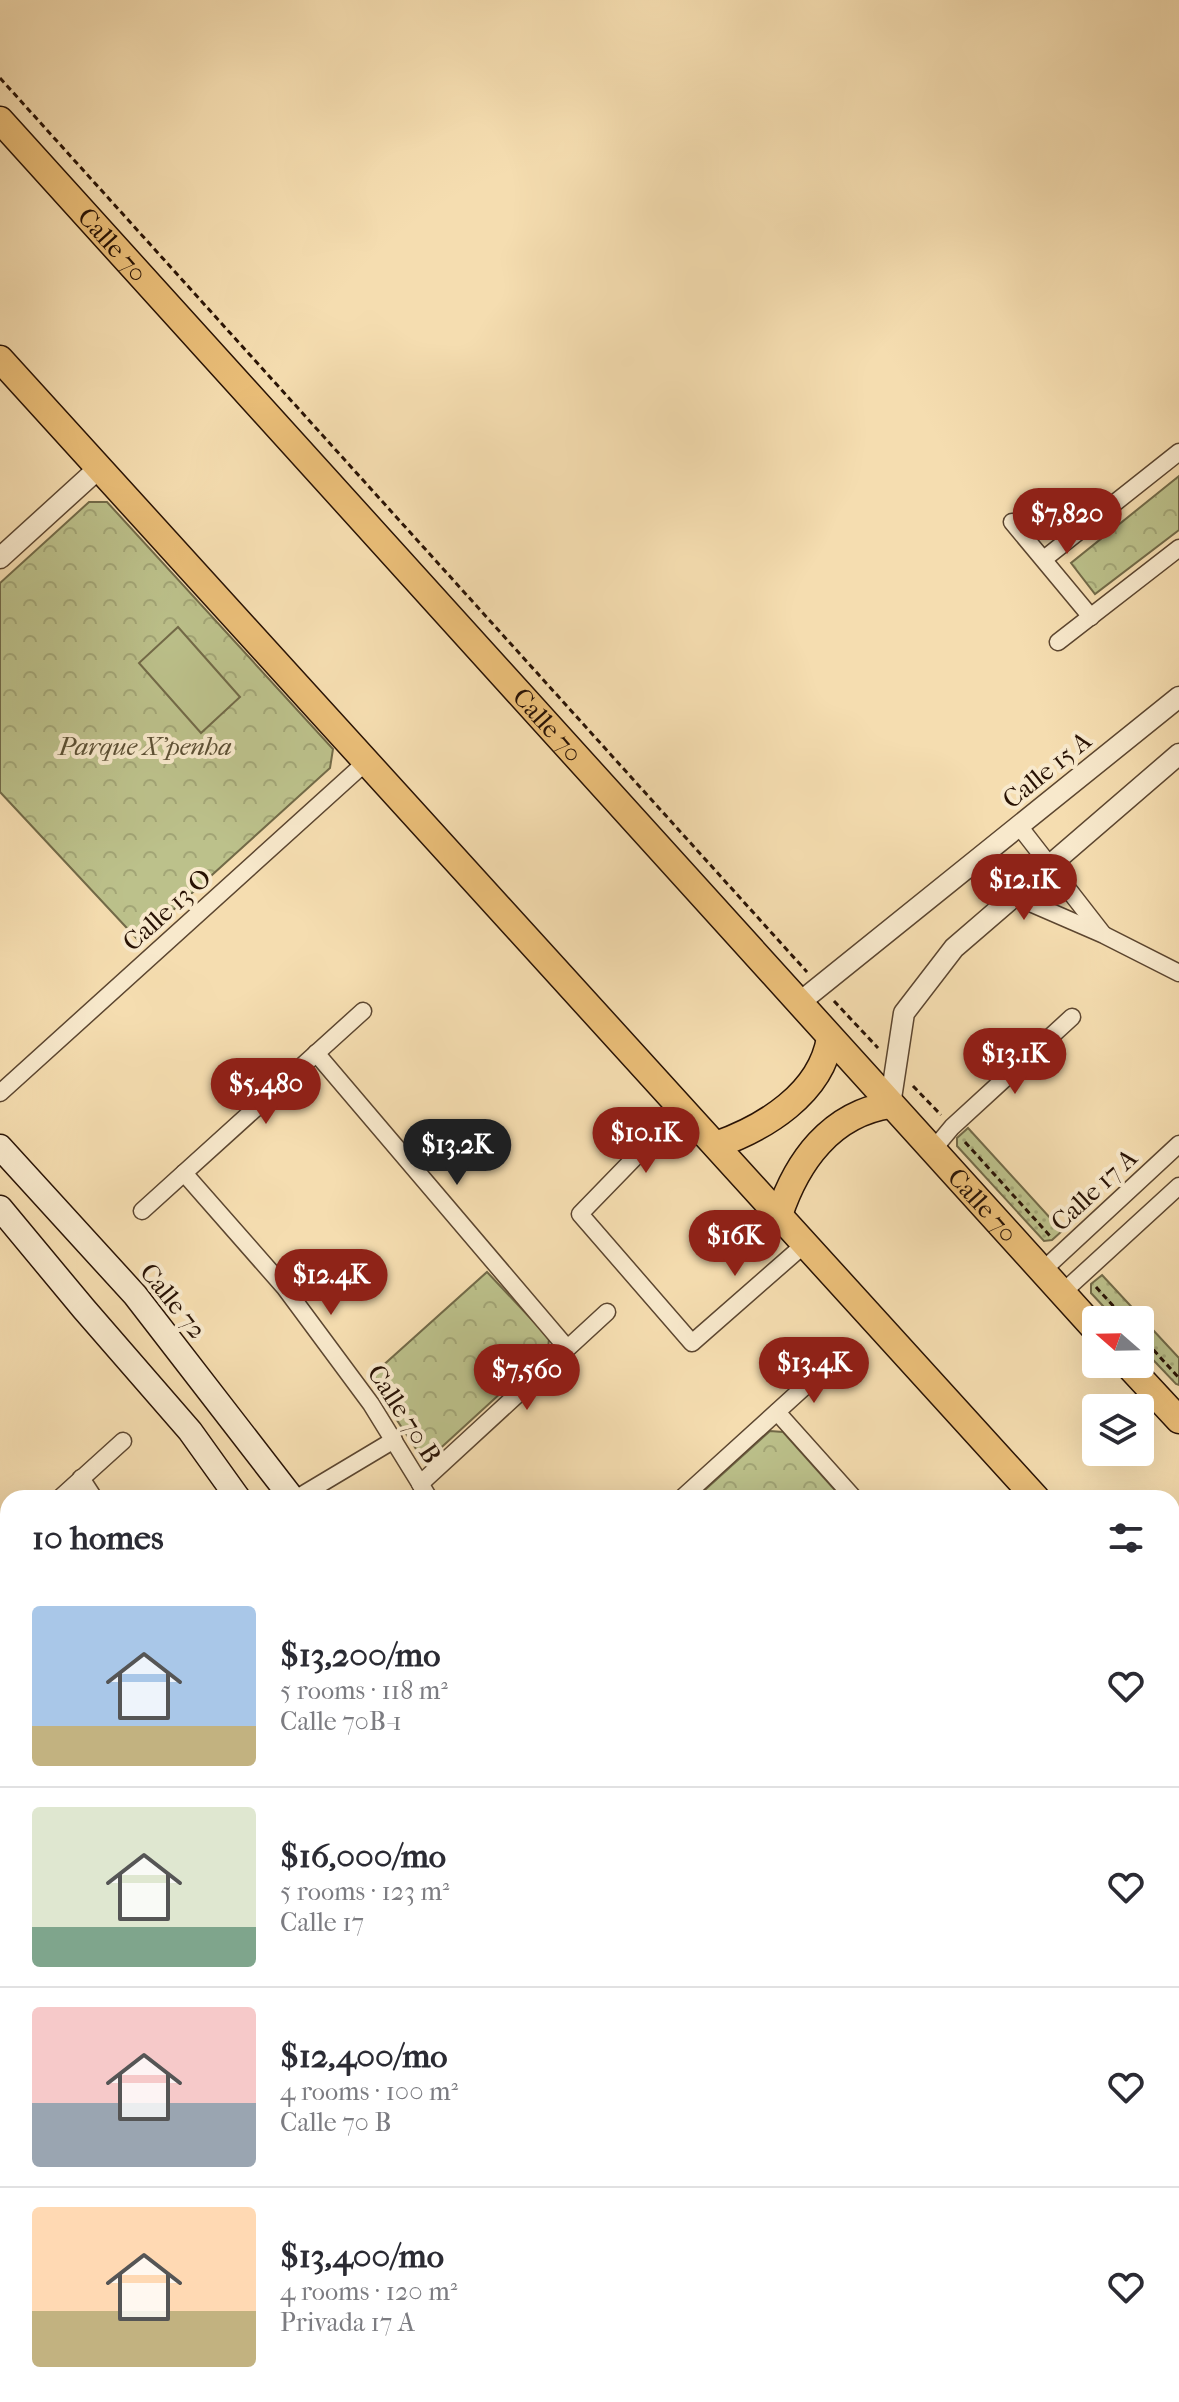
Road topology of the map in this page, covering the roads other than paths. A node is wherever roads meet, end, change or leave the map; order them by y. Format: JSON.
{"nodes":[{"id":1,"x":0,"y":120,"type":"edge"},
{"id":2,"x":0,"y":359,"type":"edge"},
{"id":3,"x":1179,"y":452,"type":"edge"},
{"id":4,"x":99,"y":468,"type":"junction"},
{"id":5,"x":1012,"y":522,"type":"dead end"},
{"id":6,"x":1179,"y":548,"type":"edge"},
{"id":7,"x":0,"y":558,"type":"edge"},
{"id":8,"x":1044,"y":559,"type":"junction"},
{"id":9,"x":1091,"y":617,"type":"junction"},
{"id":10,"x":1058,"y":642,"type":"dead end"},
{"id":11,"x":1179,"y":697,"type":"edge"},
{"id":12,"x":1179,"y":754,"type":"edge"},
{"id":13,"x":366,"y":762,"type":"junction"},
{"id":14,"x":1019,"y":826,"type":"junction"},
{"id":15,"x":980,"y":858,"type":"junction"},
{"id":16,"x":1051,"y":864,"type":"junction"},
{"id":17,"x":1014,"y":896,"type":"junction"},
{"id":18,"x":1104,"y":935,"type":"junction"},
{"id":19,"x":1179,"y":973,"type":"edge"},
{"id":20,"x":799,"y":1003,"type":"junction"},
{"id":21,"x":363,"y":1011,"type":"dead end"},
{"id":22,"x":1072,"y":1017,"type":"dead end"},
{"id":23,"x":830,"y":1038,"type":"junction"},
{"id":24,"x":316,"y":1053,"type":"junction"},
{"id":25,"x":0,"y":1093,"type":"edge"},
{"id":26,"x":890,"y":1105,"type":"junction"},
{"id":27,"x":682,"y":1109,"type":"junction"},
{"id":28,"x":1179,"y":1144,"type":"edge"},
{"id":29,"x":716,"y":1145,"type":"junction"},
{"id":30,"x":0,"y":1147,"type":"edge"},
{"id":31,"x":932,"y":1151,"type":"junction"},
{"id":32,"x":184,"y":1173,"type":"junction"},
{"id":33,"x":1179,"y":1186,"type":"edge"},
{"id":34,"x":47,"y":1198,"type":"junction"},
{"id":35,"x":142,"y":1211,"type":"dead end"},
{"id":36,"x":7,"y":1215,"type":"edge"},
{"id":37,"x":779,"y":1215,"type":"junction"},
{"id":38,"x":805,"y":1244,"type":"junction"},
{"id":39,"x":1042,"y":1271,"type":"junction"},
{"id":40,"x":1062,"y":1293,"type":"junction"},
{"id":41,"x":607,"y":1312,"type":"dead end"},
{"id":42,"x":1082,"y":1315,"type":"edge"},
{"id":43,"x":567,"y":1348,"type":"junction"},
{"id":44,"x":824,"y":1369,"type":"dead end"},
{"id":45,"x":1141,"y":1378,"type":"edge"},
{"id":46,"x":777,"y":1412,"type":"junction"},
{"id":47,"x":226,"y":1413,"type":"junction"},
{"id":48,"x":1178,"y":1416,"type":"edge"},
{"id":49,"x":190,"y":1431,"type":"junction"},
{"id":50,"x":394,"y":1440,"type":"junction"},
{"id":51,"x":123,"y":1441,"type":"dead end"},
{"id":52,"x":81,"y":1478,"type":"junction"},
{"id":53,"x":68,"y":1490,"type":"edge"},
{"id":54,"x":89,"y":1490,"type":"edge"},
{"id":55,"x":232,"y":1490,"type":"edge"},
{"id":56,"x":288,"y":1490,"type":"edge"},
{"id":57,"x":308,"y":1490,"type":"edge"},
{"id":58,"x":424,"y":1490,"type":"edge"},
{"id":59,"x":426,"y":1490,"type":"edge"},
{"id":60,"x":691,"y":1490,"type":"edge"},
{"id":61,"x":847,"y":1490,"type":"edge"},
{"id":62,"x":1029,"y":1490,"type":"edge"}],
"edges":[{"from":1,"to":20,"type":"main road","name":"Calle 70"},
{"from":2,"to":4,"type":"main road"},
{"from":3,"to":8,"type":"street"},
{"from":4,"to":7,"type":"street"},
{"from":4,"to":13,"type":"main road"},
{"from":5,"to":8,"type":"street"},
{"from":6,"to":9,"type":"street"},
{"from":8,"to":9,"type":"street"},
{"from":9,"to":10,"type":"street"},
{"from":11,"to":14,"type":"street","name":"Calle 15 A"},
{"from":12,"to":16,"type":"street"},
{"from":13,"to":25,"type":"street","name":"Calle 13 O"},
{"from":13,"to":27,"type":"main road"},
{"from":14,"to":15,"type":"street","name":"Calle 15 A"},
{"from":14,"to":16,"type":"street"},
{"from":15,"to":17,"type":"street"},
{"from":15,"to":20,"type":"street","name":"Calle 15 A"},
{"from":16,"to":17,"type":"street"},
{"from":16,"to":18,"type":"street"},
{"from":17,"to":18,"type":"street"},
{"from":17,"to":26,"type":"street"},
{"from":18,"to":19,"type":"street"},
{"from":20,"to":23,"type":"main road","name":"Calle 70"},
{"from":21,"to":24,"type":"street"},
{"from":22,"to":31,"type":"street"},
{"from":23,"to":26,"type":"main road","name":"Calle 70"},
{"from":23,"to":29,"type":"main road"},
{"from":24,"to":32,"type":"street"},
{"from":24,"to":43,"type":"street"},
{"from":26,"to":31,"type":"main road","name":"Calle 70"},
{"from":26,"to":37,"type":"main road"},
{"from":27,"to":29,"type":"main road"},
{"from":27,"to":38,"type":"street"},
{"from":28,"to":39,"type":"street","name":"Calle 17 A"},
{"from":29,"to":37,"type":"main road"},
{"from":30,"to":34,"type":"main road","name":"Calle 72"},
{"from":31,"to":39,"type":"main road","name":"Calle 70"},
{"from":32,"to":35,"type":"street"},
{"from":32,"to":50,"type":"street","name":"Calle 70 B"},
{"from":33,"to":40,"type":"street","name":"Calle 17 A"},
{"from":34,"to":36,"type":"main road"},
{"from":34,"to":47,"type":"main road","name":"Calle 72"},
{"from":36,"to":49,"type":"main road"},
{"from":37,"to":38,"type":"main road"},
{"from":38,"to":62,"type":"main road"},
{"from":39,"to":40,"type":"main road","name":"Calle 70"},
{"from":40,"to":42,"type":"main road","name":"Calle 70"},
{"from":41,"to":43,"type":"street"},
{"from":43,"to":59,"type":"street"},
{"from":44,"to":46,"type":"street"},
{"from":45,"to":48,"type":"main road"},
{"from":46,"to":60,"type":"street"},
{"from":46,"to":61,"type":"street"},
{"from":47,"to":49,"type":"main road"},
{"from":47,"to":56,"type":"main road","name":"Calle 72"},
{"from":49,"to":55,"type":"main road"},
{"from":50,"to":57,"type":"street"},
{"from":50,"to":58,"type":"street","name":"Calle 70 B"},
{"from":51,"to":52,"type":"street"},
{"from":52,"to":53,"type":"street"},
{"from":52,"to":54,"type":"street"}]}
